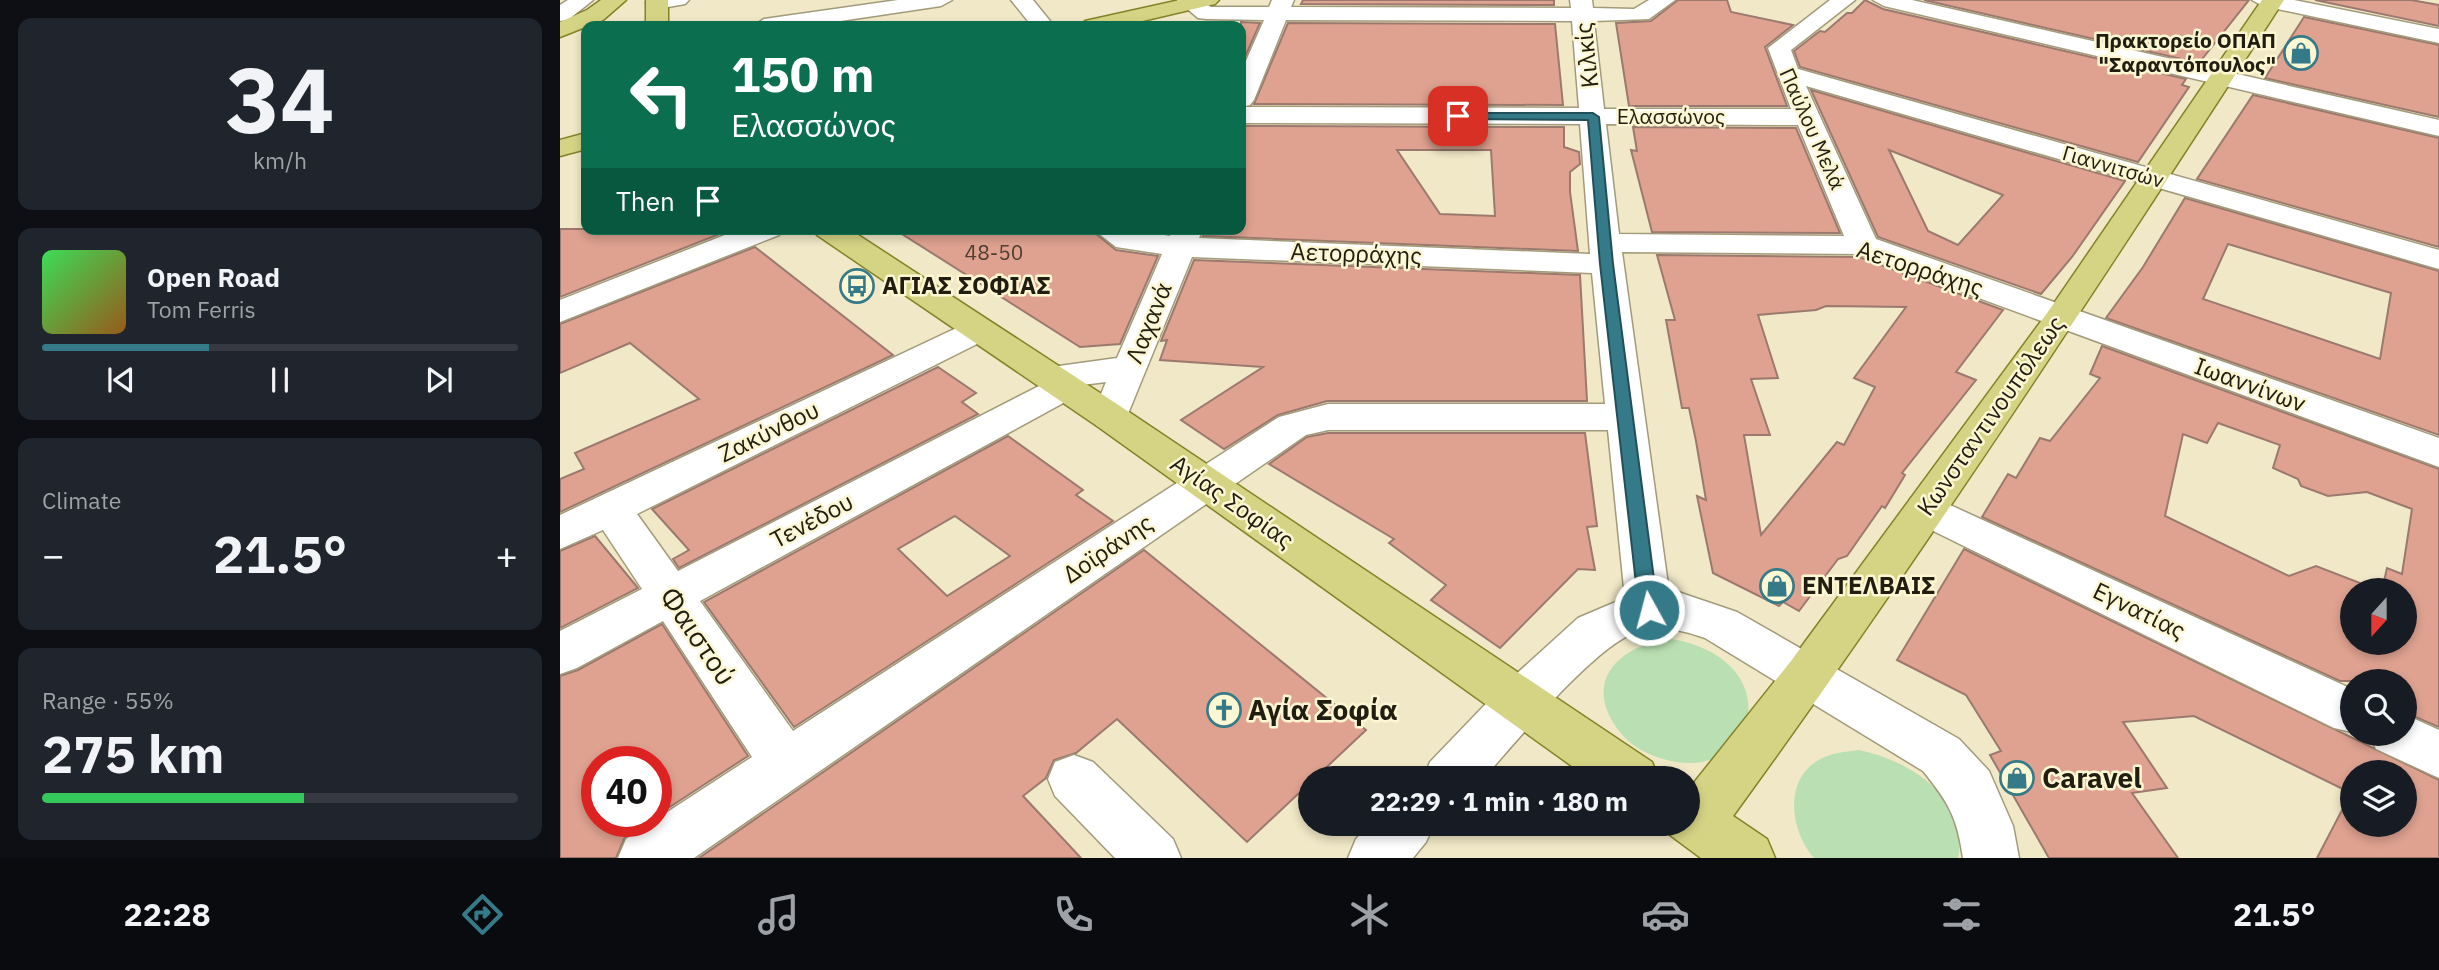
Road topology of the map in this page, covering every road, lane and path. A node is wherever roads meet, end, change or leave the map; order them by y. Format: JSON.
{"nodes":[{"id":1,"x":582,"y":0,"type":"edge"},
{"id":2,"x":615,"y":0,"type":"edge"},
{"id":3,"x":1022,"y":0,"type":"edge"},
{"id":4,"x":1664,"y":0,"type":"edge"},
{"id":5,"x":1844,"y":0,"type":"edge"},
{"id":6,"x":1884,"y":0,"type":"edge"},
{"id":7,"x":664,"y":1,"type":"edge"},
{"id":8,"x":1196,"y":1,"type":"edge"},
{"id":9,"x":2270,"y":1,"type":"edge"},
{"id":10,"x":951,"y":3,"type":"edge"},
{"id":11,"x":1280,"y":6,"type":"edge"},
{"id":12,"x":1582,"y":7,"type":"edge"},
{"id":13,"x":560,"y":15,"type":"edge"},
{"id":14,"x":658,"y":21,"type":"edge"},
{"id":15,"x":805,"y":21,"type":"edge"},
{"id":16,"x":1039,"y":21,"type":"edge"},
{"id":17,"x":1114,"y":21,"type":"edge"},
{"id":18,"x":560,"y":30,"type":"edge"},
{"id":19,"x":2439,"y":36,"type":"edge"},
{"id":20,"x":581,"y":40,"type":"edge"},
{"id":21,"x":560,"y":42,"type":"edge"},
{"id":22,"x":1787,"y":73,"type":"junction"},
{"id":23,"x":2221,"y":77,"type":"junction"},
{"id":24,"x":1246,"y":88,"type":"edge"},
{"id":25,"x":1246,"y":115,"type":"edge"},
{"id":26,"x":1593,"y":117,"type":"junction"},
{"id":27,"x":1808,"y":117,"type":"junction"},
{"id":28,"x":2439,"y":128,"type":"edge"},
{"id":29,"x":581,"y":142,"type":"edge"},
{"id":30,"x":560,"y":148,"type":"edge"},
{"id":31,"x":581,"y":159,"type":"edge"},
{"id":32,"x":560,"y":160,"type":"edge"},
{"id":33,"x":2156,"y":179,"type":"junction"},
{"id":34,"x":753,"y":235,"type":"edge"},
{"id":35,"x":837,"y":235,"type":"edge"},
{"id":36,"x":1118,"y":235,"type":"edge"},
{"id":37,"x":1184,"y":238,"type":"edge"},
{"id":38,"x":1863,"y":245,"type":"junction"},
{"id":39,"x":1606,"y":254,"type":"junction"},
{"id":40,"x":2439,"y":260,"type":"edge"},
{"id":41,"x":560,"y":312,"type":"edge"},
{"id":42,"x":2062,"y":316,"type":"junction"},
{"id":43,"x":978,"y":330,"type":"junction"},
{"id":44,"x":1130,"y":368,"type":"junction"},
{"id":45,"x":1057,"y":382,"type":"junction"},
{"id":46,"x":1111,"y":417,"type":"junction"},
{"id":47,"x":1625,"y":417,"type":"junction"},
{"id":48,"x":2439,"y":453,"type":"edge"},
{"id":49,"x":1206,"y":484,"type":"junction"},
{"id":50,"x":611,"y":509,"type":"junction"},
{"id":51,"x":1926,"y":509,"type":"junction"},
{"id":52,"x":560,"y":533,"type":"edge"},
{"id":53,"x":670,"y":596,"type":"junction"},
{"id":54,"x":1649,"y":610,"type":"junction"},
{"id":55,"x":560,"y":654,"type":"edge"},
{"id":56,"x":1808,"y":675,"type":"junction"},
{"id":57,"x":1521,"y":701,"type":"junction"},
{"id":58,"x":2340,"y":707,"type":"edge"},
{"id":59,"x":2417,"y":744,"type":"edge"},
{"id":60,"x":2439,"y":755,"type":"edge"},
{"id":61,"x":786,"y":764,"type":"junction"},
{"id":62,"x":1461,"y":766,"type":"edge"},
{"id":63,"x":1614,"y":766,"type":"edge"},
{"id":64,"x":1074,"y":779,"type":"dead end"},
{"id":65,"x":1700,"y":810,"type":"edge"},
{"id":66,"x":1700,"y":826,"type":"edge"},
{"id":67,"x":1396,"y":836,"type":"edge"},
{"id":68,"x":646,"y":858,"type":"edge"},
{"id":69,"x":1153,"y":858,"type":"edge"},
{"id":70,"x":1376,"y":858,"type":"edge"},
{"id":71,"x":1747,"y":858,"type":"edge"},
{"id":72,"x":1991,"y":858,"type":"edge"}],
"edges":[{"from":1,"to":13,"type":"street"},
{"from":2,"to":18,"type":"main road"},
{"from":3,"to":16,"type":"street"},
{"from":4,"to":12,"type":"street"},
{"from":5,"to":22,"type":"street","name":"Παύλου Μελά"},
{"from":6,"to":23,"type":"street"},
{"from":7,"to":14,"type":"main road"},
{"from":8,"to":11,"type":"street"},
{"from":8,"to":17,"type":"main road"},
{"from":9,"to":19,"type":"street"},
{"from":9,"to":23,"type":"main road","name":"Κωνσταντινουπόλεως"},
{"from":10,"to":15,"type":"street"},
{"from":11,"to":12,"type":"street"},
{"from":11,"to":24,"type":"street"},
{"from":12,"to":26,"type":"street","name":"Κιλκίς"},
{"from":20,"to":21,"type":"main road"},
{"from":22,"to":27,"type":"street","name":"Παύλου Μελά"},
{"from":22,"to":33,"type":"street","name":"Γιαννιτσών"},
{"from":23,"to":28,"type":"street"},
{"from":23,"to":33,"type":"main road","name":"Κωνσταντινουπόλεως"},
{"from":25,"to":26,"type":"street","name":"Ελασσώνος"},
{"from":26,"to":27,"type":"street","name":"Ελασσώνος"},
{"from":26,"to":39,"type":"street","name":"Κιλκίς"},
{"from":27,"to":38,"type":"street","name":"Παύλου Μελά"},
{"from":29,"to":30,"type":"main road"},
{"from":31,"to":32,"type":"main road"},
{"from":33,"to":40,"type":"street","name":"Γιαννιτσών"},
{"from":33,"to":42,"type":"main road","name":"Κωνσταντινουπόλεως"},
{"from":34,"to":41,"type":"street"},
{"from":35,"to":43,"type":"main road","name":"Αγίας Σοφίας"},
{"from":36,"to":37,"type":"street","name":"Αετορράχης"},
{"from":37,"to":39,"type":"street","name":"Αετορράχης"},
{"from":37,"to":44,"type":"street","name":"Λαχανά"},
{"from":38,"to":39,"type":"street","name":"Αετορράχης"},
{"from":38,"to":42,"type":"street","name":"Αετορράχης"},
{"from":39,"to":47,"type":"street","name":"Κιλκίς"},
{"from":42,"to":48,"type":"street","name":"Ιωαννίνων"},
{"from":42,"to":51,"type":"main road","name":"Κωνσταντινουπόλεως"},
{"from":43,"to":45,"type":"main road","name":"Αγίας Σοφίας"},
{"from":43,"to":50,"type":"street","name":"Ζακύνθου"},
{"from":44,"to":45,"type":"street"},
{"from":44,"to":46,"type":"street","name":"Λαχανά"},
{"from":45,"to":46,"type":"main road","name":"Αγίας Σοφίας"},
{"from":45,"to":53,"type":"street","name":"Τενέδου"},
{"from":46,"to":49,"type":"main road","name":"Αγίας Σοφίας"},
{"from":47,"to":49,"type":"street","name":"Δοϊράνης"},
{"from":47,"to":54,"type":"street","name":"Κιλκίς"},
{"from":49,"to":57,"type":"main road","name":"Αγίας Σοφίας"},
{"from":49,"to":61,"type":"street","name":"Δοϊράνης"},
{"from":50,"to":52,"type":"street","name":"Ζακύνθου"},
{"from":50,"to":53,"type":"street","name":"Φαιστού"},
{"from":51,"to":56,"type":"main road","name":"Κωνσταντινουπόλεως"},
{"from":51,"to":58,"type":"street","name":"Εγνατίας"},
{"from":53,"to":55,"type":"street","name":"Τενέδου"},
{"from":53,"to":61,"type":"street","name":"Φαιστού"},
{"from":54,"to":56,"type":"street"},
{"from":54,"to":57,"type":"street"},
{"from":56,"to":65,"type":"main road","name":"Κωνσταντινουπόλεως"},
{"from":56,"to":72,"type":"street"},
{"from":57,"to":62,"type":"street"},
{"from":57,"to":63,"type":"main road","name":"Αγίας Σοφίας"},
{"from":59,"to":60,"type":"street"},
{"from":61,"to":68,"type":"street","name":"Δοϊράνης"},
{"from":64,"to":69,"type":"street"},
{"from":66,"to":71,"type":"main road"},
{"from":67,"to":70,"type":"street"}]}
